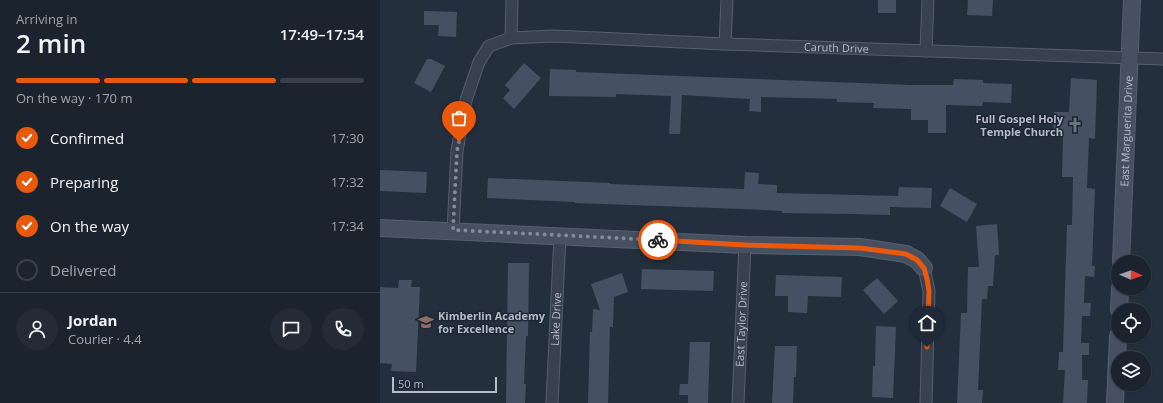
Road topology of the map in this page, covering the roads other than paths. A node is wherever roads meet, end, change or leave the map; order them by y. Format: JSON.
{"nodes":[{"id":1,"x":512,"y":0,"type":"edge"},
{"id":2,"x":727,"y":0,"type":"edge"},
{"id":3,"x":928,"y":0,"type":"edge"},
{"id":4,"x":1132,"y":0,"type":"edge"},
{"id":5,"x":511,"y":38,"type":"junction"},
{"id":6,"x":725,"y":44,"type":"junction"},
{"id":7,"x":926,"y":51,"type":"junction"},
{"id":8,"x":1130,"y":58,"type":"junction"},
{"id":9,"x":1163,"y":59,"type":"edge"},
{"id":10,"x":380,"y":228,"type":"edge"},
{"id":11,"x":453,"y":230,"type":"junction"},
{"id":12,"x":560,"y":235,"type":"junction"},
{"id":13,"x":745,"y":245,"type":"junction"},
{"id":14,"x":1121,"y":255,"type":"edge"},
{"id":15,"x":924,"y":268,"type":"joint"},
{"id":16,"x":1118,"y":343,"type":"edge"},
{"id":17,"x":552,"y":403,"type":"edge"},
{"id":18,"x":738,"y":403,"type":"edge"},
{"id":19,"x":926,"y":403,"type":"edge"},
{"id":20,"x":1115,"y":403,"type":"edge"}],
"edges":[{"from":1,"to":5,"type":"street"},
{"from":2,"to":6,"type":"street"},
{"from":3,"to":7,"type":"street"},
{"from":4,"to":8,"type":"street","name":"East Marguerita Drive"},
{"from":5,"to":6,"type":"street","name":"Caruth Drive"},
{"from":5,"to":11,"type":"street"},
{"from":6,"to":7,"type":"street","name":"Caruth Drive"},
{"from":7,"to":8,"type":"street","name":"Caruth Drive"},
{"from":8,"to":9,"type":"street","name":"Caruth Drive"},
{"from":8,"to":14,"type":"street","name":"East Marguerita Drive"},
{"from":10,"to":11,"type":"street"},
{"from":11,"to":12,"type":"street"},
{"from":12,"to":13,"type":"street"},
{"from":12,"to":17,"type":"street","name":"Lake Drive"},
{"from":13,"to":15,"type":"street"},
{"from":13,"to":18,"type":"street","name":"East Taylor Drive"},
{"from":15,"to":19,"type":"street"},
{"from":16,"to":20,"type":"street"}]}
